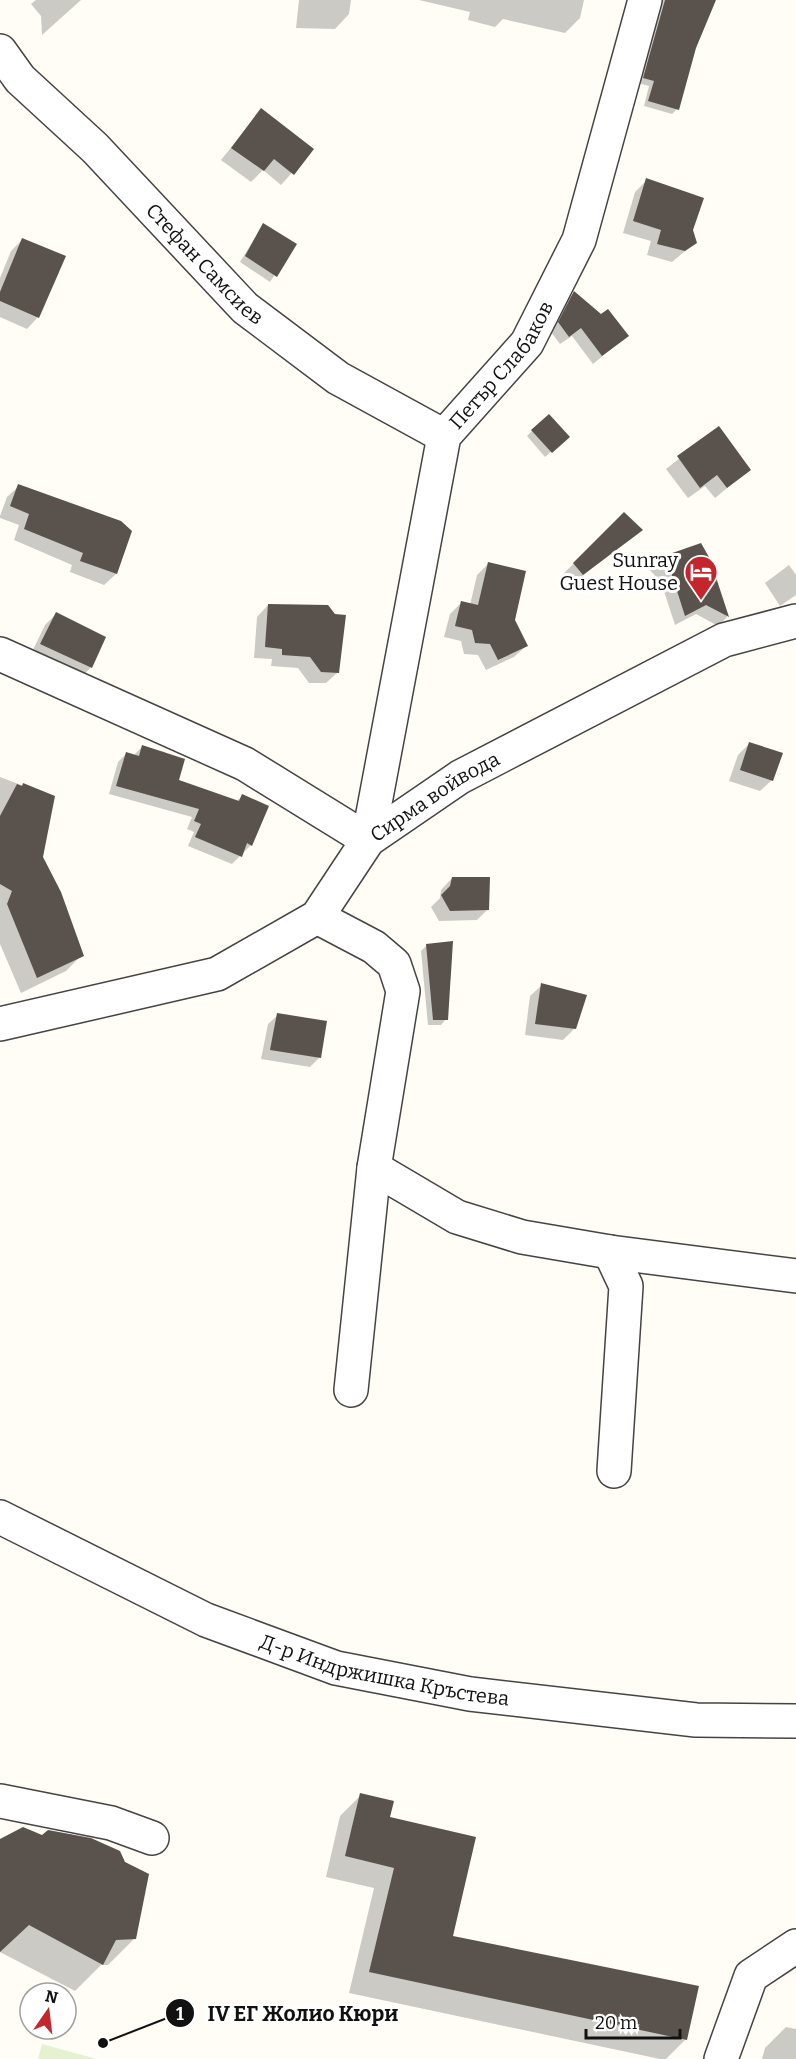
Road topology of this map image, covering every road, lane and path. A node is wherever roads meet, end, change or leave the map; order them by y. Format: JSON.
{"nodes":[{"id":1,"x":645,"y":0,"type":"edge"},
{"id":2,"x":0,"y":51,"type":"edge"},
{"id":3,"x":444,"y":436,"type":"junction"},
{"id":4,"x":796,"y":621,"type":"edge"},
{"id":5,"x":0,"y":654,"type":"edge"},
{"id":6,"x":368,"y":840,"type":"junction"},
{"id":7,"x":317,"y":917,"type":"junction"},
{"id":8,"x":0,"y":1024,"type":"edge"},
{"id":9,"x":374,"y":1168,"type":"junction"},
{"id":10,"x":610,"y":1252,"type":"junction"},
{"id":11,"x":796,"y":1276,"type":"edge"},
{"id":12,"x":351,"y":1390,"type":"dead end"},
{"id":13,"x":614,"y":1471,"type":"dead end"},
{"id":14,"x":0,"y":1517,"type":"edge"},
{"id":15,"x":796,"y":1721,"type":"edge"},
{"id":16,"x":0,"y":1801,"type":"edge"},
{"id":17,"x":152,"y":1838,"type":"dead end"},
{"id":18,"x":796,"y":1946,"type":"edge"},
{"id":19,"x":721,"y":2059,"type":"edge"}],
"edges":[{"from":1,"to":3,"type":"street","name":"Петър Слабаков"},
{"from":2,"to":3,"type":"street","name":"Стефан Самсиев"},
{"from":3,"to":6,"type":"street","name":"Петър Слабаков"},
{"from":4,"to":6,"type":"street","name":"Сирма войвода"},
{"from":5,"to":6,"type":"street"},
{"from":6,"to":7,"type":"street","name":"Сирма войвода"},
{"from":7,"to":8,"type":"street","name":"Сирма войвода"},
{"from":7,"to":9,"type":"street"},
{"from":9,"to":10,"type":"street"},
{"from":9,"to":12,"type":"street"},
{"from":10,"to":11,"type":"street"},
{"from":10,"to":13,"type":"street"},
{"from":14,"to":15,"type":"street","name":"Д-р Индржишка Кръстева"},
{"from":16,"to":17,"type":"street"},
{"from":18,"to":19,"type":"street"}]}
